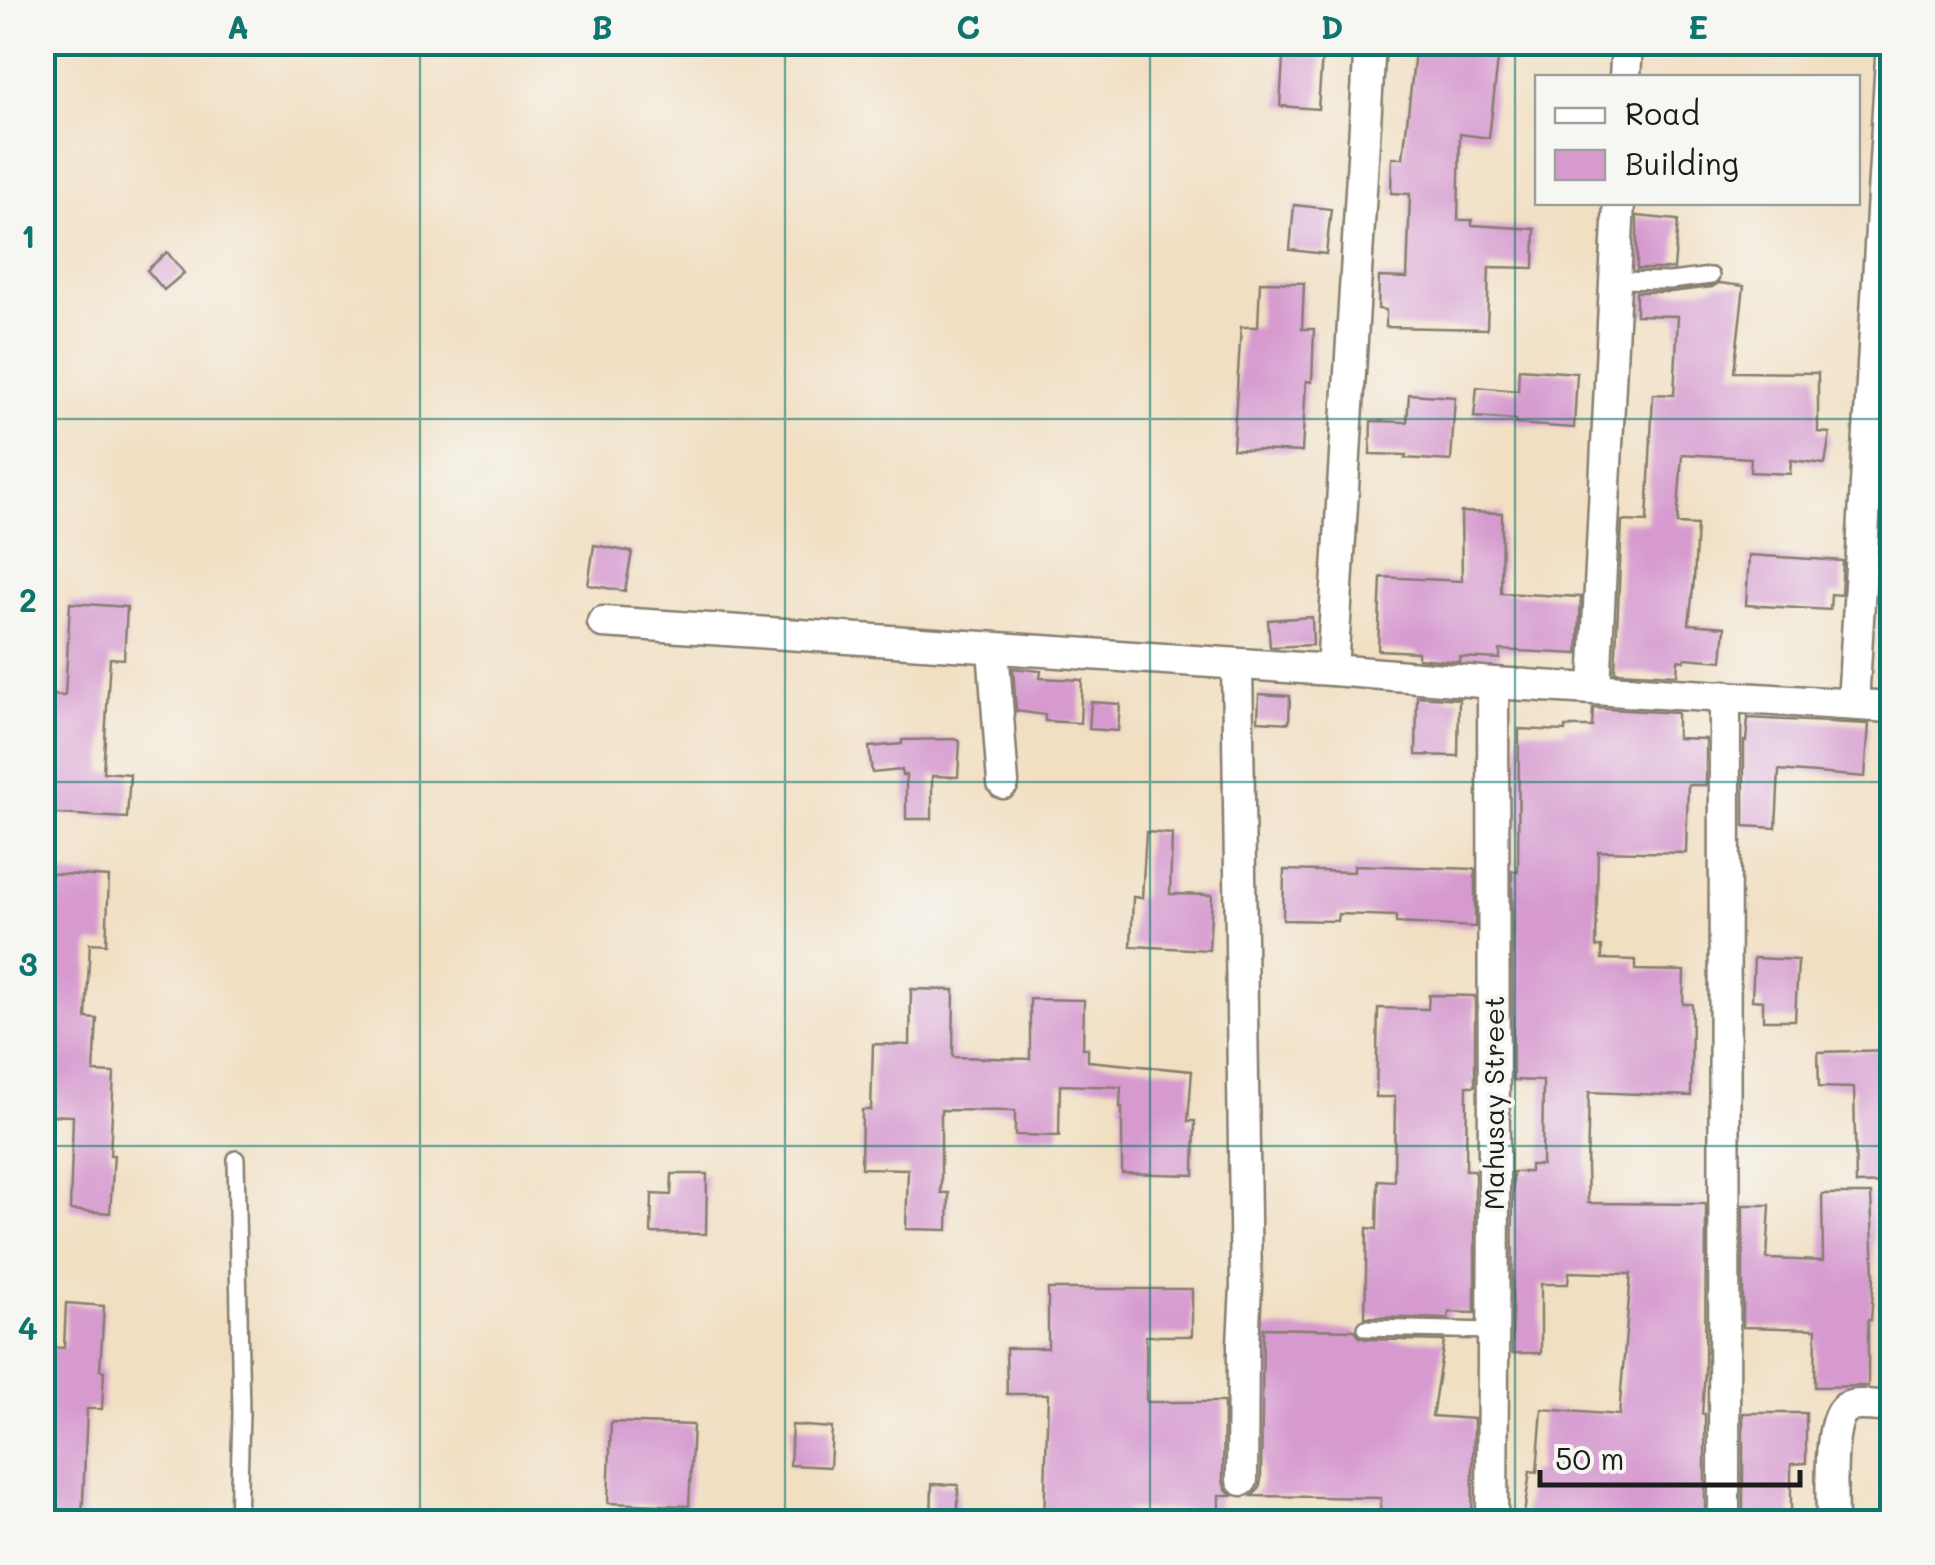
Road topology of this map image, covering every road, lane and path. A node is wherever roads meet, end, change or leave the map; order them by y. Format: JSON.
{"nodes":[{"id":1,"x":1370,"y":42,"type":"edge"},
{"id":2,"x":1627,"y":42,"type":"edge"},
{"id":3,"x":1892,"y":42,"type":"edge"},
{"id":4,"x":1625,"y":75,"type":"edge"},
{"id":5,"x":1619,"y":205,"type":"edge"},
{"id":6,"x":1711,"y":276,"type":"dead end"},
{"id":7,"x":1615,"y":280,"type":"junction"},
{"id":8,"x":603,"y":622,"type":"dead end"},
{"id":9,"x":992,"y":648,"type":"junction"},
{"id":10,"x":1236,"y":664,"type":"junction"},
{"id":11,"x":1332,"y":670,"type":"junction"},
{"id":12,"x":1492,"y":683,"type":"junction"},
{"id":13,"x":1594,"y":688,"type":"junction"},
{"id":14,"x":1725,"y":696,"type":"junction"},
{"id":15,"x":1853,"y":704,"type":"junction"},
{"id":16,"x":1892,"y":707,"type":"edge"},
{"id":17,"x":1003,"y":782,"type":"dead end"},
{"id":18,"x":236,"y":1159,"type":"dead end"},
{"id":19,"x":1366,"y":1328,"type":"dead end"},
{"id":20,"x":1493,"y":1331,"type":"junction"},
{"id":21,"x":1892,"y":1407,"type":"edge"},
{"id":22,"x":1242,"y":1480,"type":"dead end"},
{"id":23,"x":238,"y":1522,"type":"edge"},
{"id":24,"x":1492,"y":1522,"type":"edge"},
{"id":25,"x":1724,"y":1522,"type":"edge"},
{"id":26,"x":1832,"y":1522,"type":"edge"}],
"edges":[{"from":1,"to":11,"type":"street"},
{"from":2,"to":4,"type":"street"},
{"from":3,"to":15,"type":"street"},
{"from":5,"to":7,"type":"street"},
{"from":6,"to":7,"type":"lane"},
{"from":7,"to":13,"type":"street"},
{"from":8,"to":9,"type":"street"},
{"from":9,"to":10,"type":"street"},
{"from":9,"to":17,"type":"street"},
{"from":10,"to":11,"type":"street"},
{"from":10,"to":22,"type":"street"},
{"from":11,"to":12,"type":"street"},
{"from":12,"to":13,"type":"street"},
{"from":12,"to":20,"type":"street","name":"Mahusay Street"},
{"from":13,"to":14,"type":"street"},
{"from":14,"to":15,"type":"street"},
{"from":14,"to":25,"type":"street"},
{"from":15,"to":16,"type":"street"},
{"from":18,"to":23,"type":"lane"},
{"from":19,"to":20,"type":"lane"},
{"from":20,"to":24,"type":"street","name":"Mahusay Street"},
{"from":21,"to":26,"type":"street"}]}
